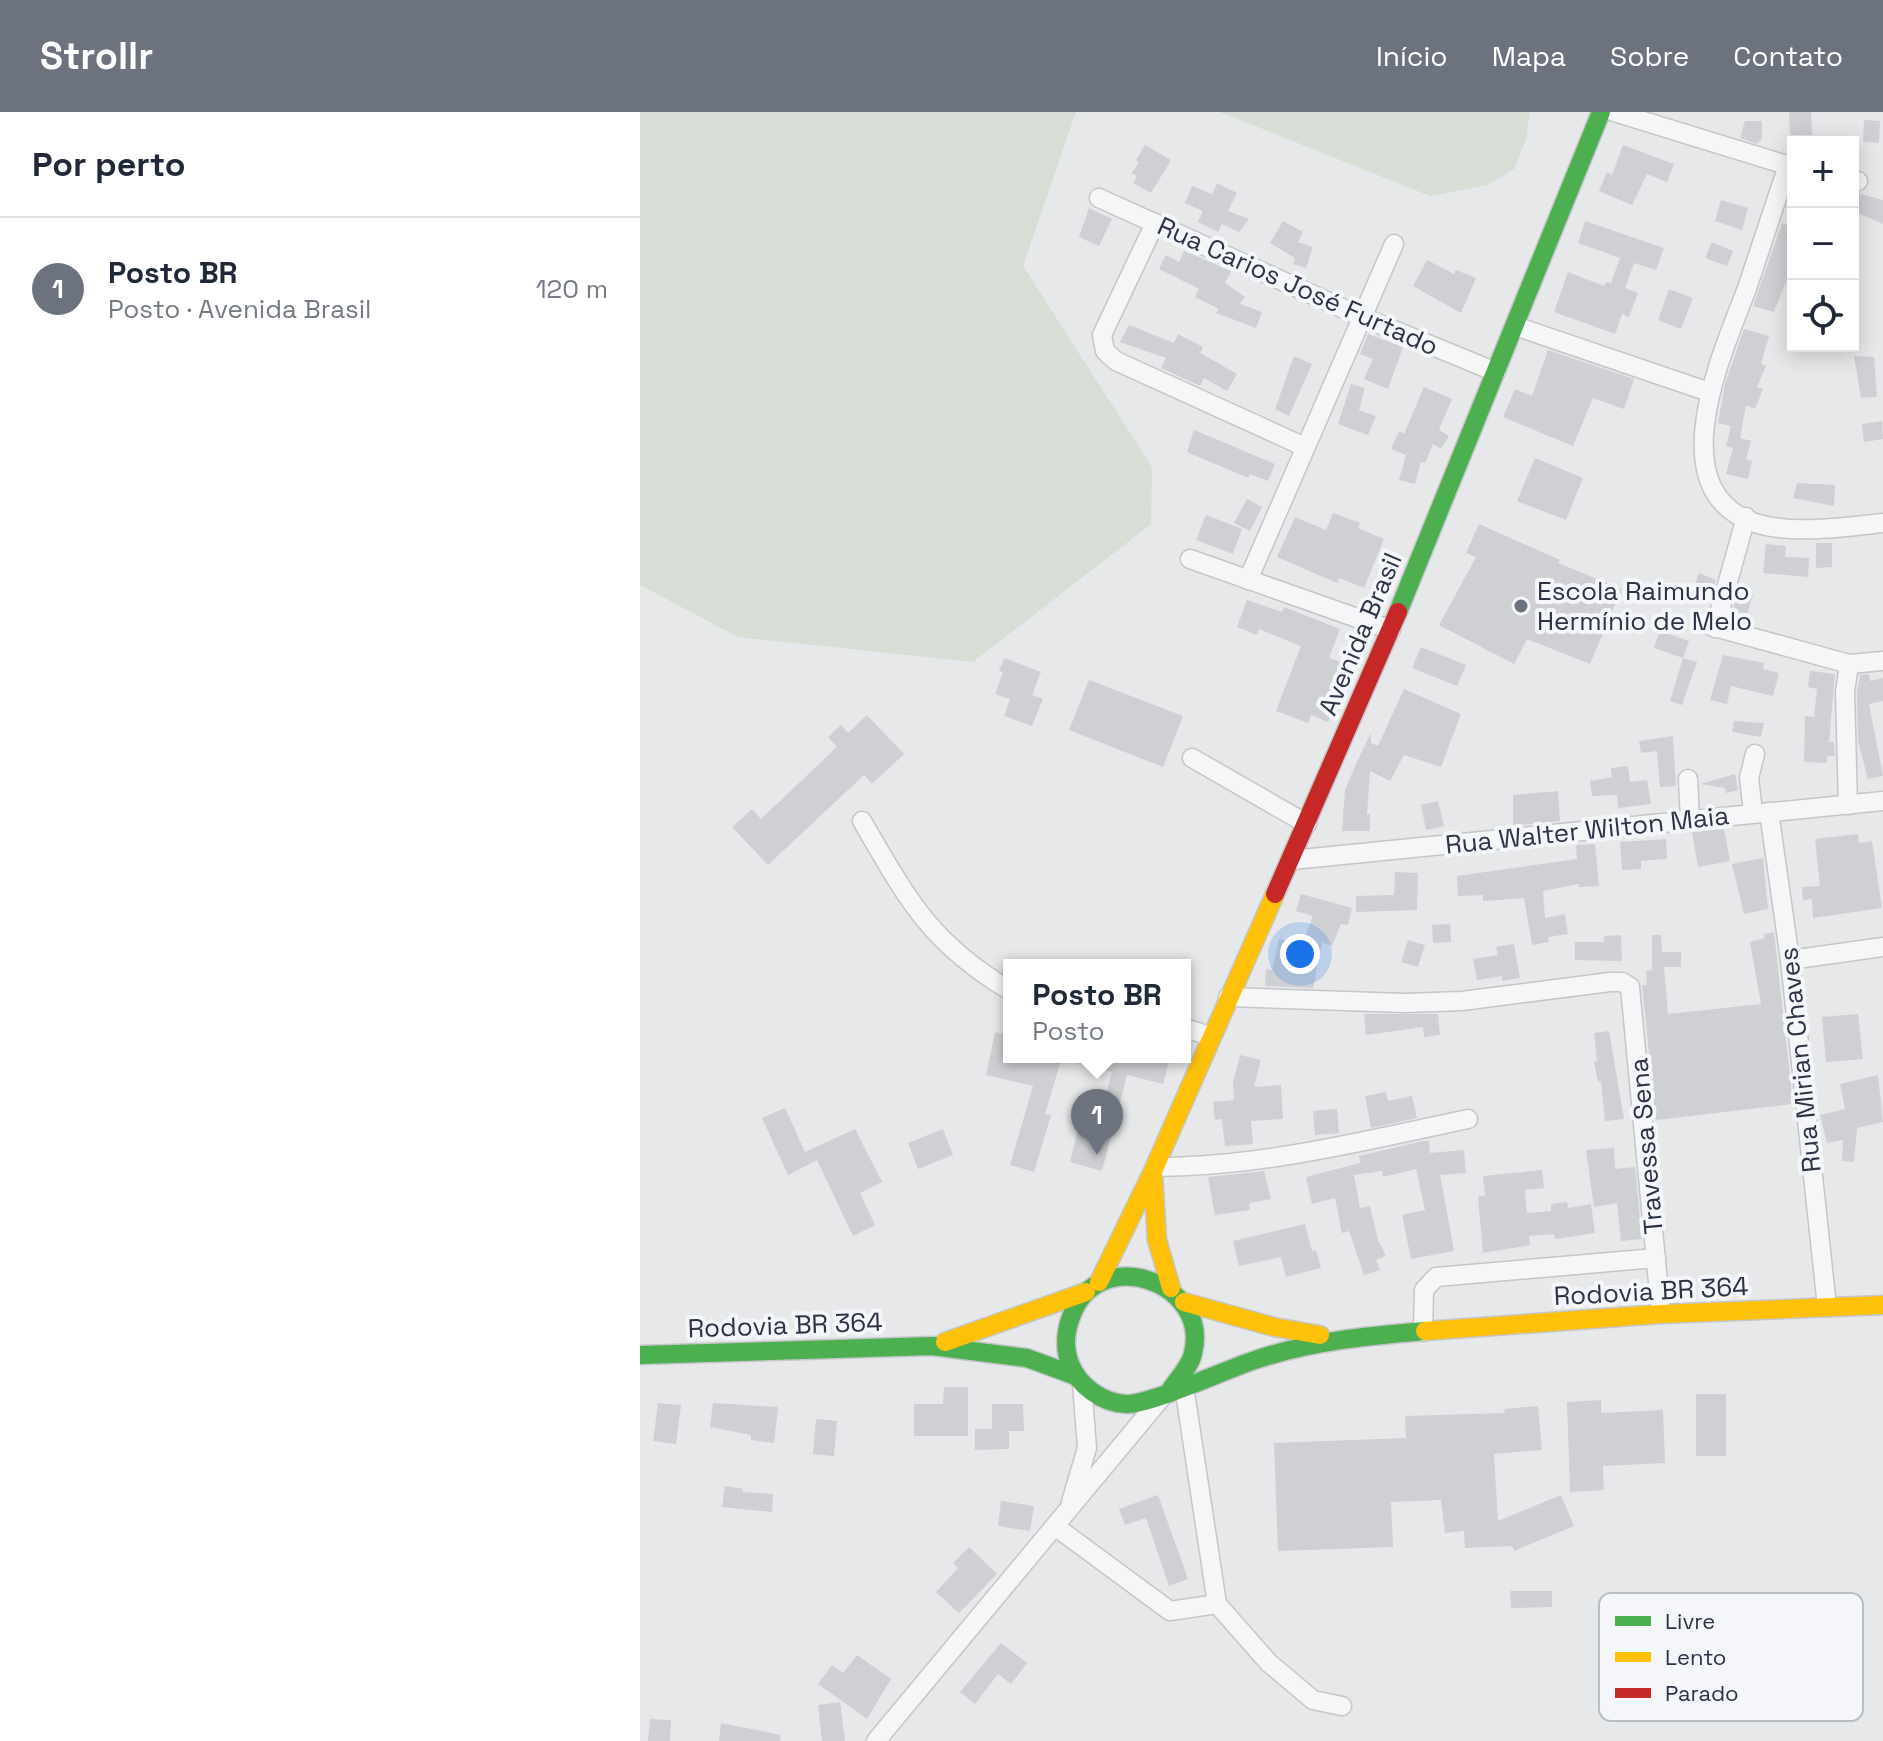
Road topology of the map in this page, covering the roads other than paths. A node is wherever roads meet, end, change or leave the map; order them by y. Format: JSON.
{"nodes":[{"id":1,"x":1601,"y":112,"type":"edge"},
{"id":2,"x":1614,"y":112,"type":"edge"},
{"id":3,"x":1787,"y":165,"type":"edge"},
{"id":4,"x":1787,"y":174,"type":"edge"},
{"id":5,"x":1099,"y":198,"type":"dead end"},
{"id":6,"x":1155,"y":223,"type":"junction"},
{"id":7,"x":1394,"y":244,"type":"dead end"},
{"id":8,"x":1362,"y":317,"type":"junction"},
{"id":9,"x":1515,"y":326,"type":"junction"},
{"id":10,"x":1496,"y":372,"type":"junction"},
{"id":11,"x":1709,"y":392,"type":"junction"},
{"id":12,"x":1305,"y":447,"type":"junction"},
{"id":13,"x":1746,"y":517,"type":"junction"},
{"id":14,"x":1883,"y":523,"type":"edge"},
{"id":15,"x":1190,"y":559,"type":"dead end"},
{"id":16,"x":1248,"y":580,"type":"junction"},
{"id":17,"x":1391,"y":630,"type":"junction"},
{"id":18,"x":1883,"y":661,"type":"edge"},
{"id":19,"x":1849,"y":664,"type":"junction"},
{"id":20,"x":1755,"y":754,"type":"dead end"},
{"id":21,"x":1192,"y":758,"type":"dead end"},
{"id":22,"x":1688,"y":779,"type":"dead end"},
{"id":23,"x":1883,"y":801,"type":"edge"},
{"id":24,"x":1848,"y":805,"type":"junction"},
{"id":25,"x":1761,"y":813,"type":"junction"},
{"id":26,"x":1690,"y":819,"type":"junction"},
{"id":27,"x":862,"y":821,"type":"dead end"},
{"id":28,"x":1307,"y":824,"type":"junction"},
{"id":29,"x":1292,"y":860,"type":"junction"},
{"id":30,"x":1883,"y":947,"type":"edge"},
{"id":31,"x":1790,"y":960,"type":"junction"},
{"id":32,"x":1003,"y":986,"type":"edge"},
{"id":33,"x":1228,"y":997,"type":"junction"},
{"id":34,"x":1191,"y":1030,"type":"edge"},
{"id":35,"x":1210,"y":1036,"type":"junction"},
{"id":36,"x":1468,"y":1119,"type":"dead end"},
{"id":37,"x":1154,"y":1169,"type":"junction"},
{"id":38,"x":1656,"y":1258,"type":"junction"},
{"id":39,"x":1092,"y":1287,"type":"junction"},
{"id":40,"x":1178,"y":1295,"type":"junction"},
{"id":41,"x":1883,"y":1305,"type":"edge"},
{"id":42,"x":1827,"y":1307,"type":"junction"},
{"id":43,"x":1661,"y":1314,"type":"junction"},
{"id":44,"x":1423,"y":1332,"type":"junction"},
{"id":45,"x":1336,"y":1338,"type":"junction"},
{"id":46,"x":932,"y":1346,"type":"junction"},
{"id":47,"x":640,"y":1355,"type":"edge"},
{"id":48,"x":1079,"y":1380,"type":"junction"},
{"id":49,"x":1173,"y":1390,"type":"junction"},
{"id":50,"x":1068,"y":1512,"type":"junction"},
{"id":51,"x":1056,"y":1527,"type":"junction"},
{"id":52,"x":1217,"y":1604,"type":"junction"},
{"id":53,"x":1342,"y":1706,"type":"dead end"},
{"id":54,"x":876,"y":1741,"type":"edge"}],
"edges":[{"from":1,"to":9,"type":"main road","name":"Avenida Brasil"},
{"from":2,"to":3,"type":"street"},
{"from":4,"to":11,"type":"street"},
{"from":5,"to":6,"type":"street","name":"Rua Carios José Furtado"},
{"from":6,"to":8,"type":"street","name":"Rua Carios José Furtado"},
{"from":6,"to":12,"type":"street"},
{"from":7,"to":8,"type":"street"},
{"from":8,"to":10,"type":"street","name":"Rua Carios José Furtado"},
{"from":8,"to":12,"type":"street"},
{"from":9,"to":10,"type":"main road","name":"Avenida Brasil"},
{"from":9,"to":11,"type":"street"},
{"from":10,"to":17,"type":"main road","name":"Avenida Brasil"},
{"from":11,"to":13,"type":"street"},
{"from":12,"to":16,"type":"street"},
{"from":13,"to":14,"type":"street"},
{"from":13,"to":19,"type":"street"},
{"from":15,"to":16,"type":"street"},
{"from":16,"to":17,"type":"street"},
{"from":17,"to":28,"type":"main road","name":"Avenida Brasil"},
{"from":18,"to":19,"type":"street"},
{"from":19,"to":24,"type":"street"},
{"from":20,"to":25,"type":"street","name":"Rua Mirian Chaves"},
{"from":21,"to":28,"type":"street"},
{"from":22,"to":26,"type":"street"},
{"from":23,"to":24,"type":"street","name":"Rua Walter Wilton Maia"},
{"from":24,"to":25,"type":"street","name":"Rua Walter Wilton Maia"},
{"from":25,"to":26,"type":"street","name":"Rua Walter Wilton Maia"},
{"from":25,"to":31,"type":"street","name":"Rua Mirian Chaves"},
{"from":26,"to":29,"type":"street","name":"Rua Walter Wilton Maia"},
{"from":27,"to":32,"type":"street"},
{"from":28,"to":29,"type":"main road","name":"Avenida Brasil"},
{"from":29,"to":33,"type":"main road","name":"Avenida Brasil"},
{"from":30,"to":31,"type":"street"},
{"from":31,"to":42,"type":"street","name":"Rua Mirian Chaves"},
{"from":33,"to":35,"type":"main road","name":"Avenida Brasil"},
{"from":33,"to":38,"type":"street","name":"Travessa Sena"},
{"from":34,"to":35,"type":"street"},
{"from":35,"to":37,"type":"main road","name":"Avenida Brasil"},
{"from":36,"to":37,"type":"street"},
{"from":37,"to":39,"type":"main road","name":"Avenida Brasil"},
{"from":37,"to":40,"type":"main road","name":"Avenida Brasil"},
{"from":38,"to":43,"type":"street","name":"Travessa Sena"},
{"from":38,"to":44,"type":"street","name":"Rodovia BR 364"},
{"from":39,"to":40,"type":"main road","name":"Rodovia BR 364"},
{"from":39,"to":46,"type":"main road","name":"Rodovia BR 364"},
{"from":39,"to":48,"type":"main road"},
{"from":40,"to":45,"type":"main road","name":"Rodovia BR 364"},
{"from":40,"to":49,"type":"main road"},
{"from":41,"to":42,"type":"main road","name":"Rodovia BR 364"},
{"from":42,"to":43,"type":"main road","name":"Rodovia BR 364"},
{"from":43,"to":44,"type":"main road","name":"Rodovia BR 364"},
{"from":44,"to":45,"type":"main road","name":"Rodovia BR 364"},
{"from":45,"to":49,"type":"main road","name":"Rodovia BR 364"},
{"from":46,"to":47,"type":"main road","name":"Rodovia BR 364"},
{"from":46,"to":48,"type":"main road","name":"Rodovia BR 364"},
{"from":48,"to":49,"type":"main road","name":"Rodovia BR 364"},
{"from":48,"to":50,"type":"street"},
{"from":49,"to":50,"type":"street"},
{"from":49,"to":52,"type":"street"},
{"from":50,"to":51,"type":"street"},
{"from":51,"to":52,"type":"street"},
{"from":51,"to":54,"type":"street"},
{"from":52,"to":53,"type":"street"}]}
